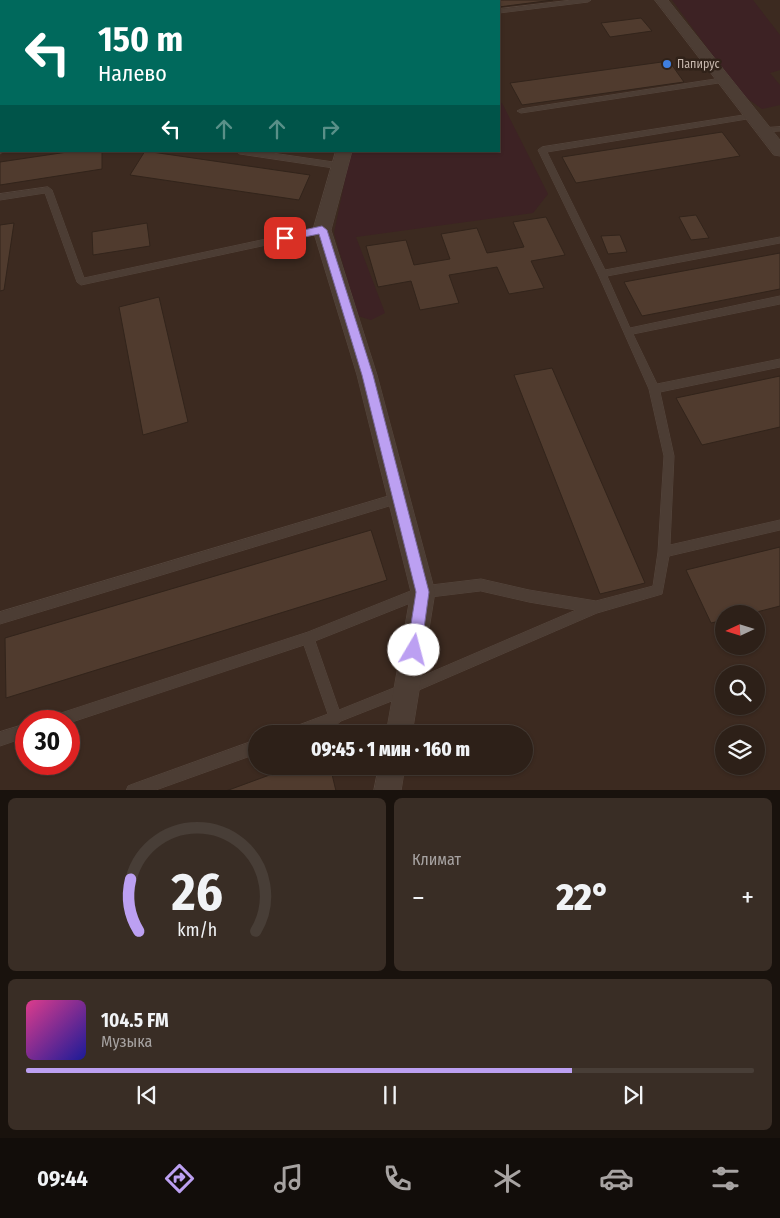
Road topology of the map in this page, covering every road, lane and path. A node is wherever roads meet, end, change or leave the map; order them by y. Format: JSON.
{"nodes":[{"id":1,"x":588,"y":0,"type":"edge"},
{"id":2,"x":661,"y":0,"type":"edge"},
{"id":3,"x":500,"y":11,"type":"edge"},
{"id":4,"x":722,"y":80,"type":"junction"},
{"id":5,"x":521,"y":111,"type":"dead end"},
{"id":6,"x":750,"y":116,"type":"junction"},
{"id":7,"x":780,"y":129,"type":"edge"},
{"id":8,"x":763,"y":130,"type":"junction"},
{"id":9,"x":780,"y":151,"type":"edge"},
{"id":10,"x":253,"y":152,"type":"edge"},
{"id":11,"x":342,"y":159,"type":"edge"},
{"id":12,"x":0,"y":197,"type":"edge"},
{"id":13,"x":322,"y":230,"type":"junction"},
{"id":14,"x":780,"y":240,"type":"edge"},
{"id":15,"x":602,"y":274,"type":"junction"},
{"id":16,"x":780,"y":300,"type":"edge"},
{"id":17,"x":627,"y":332,"type":"junction"},
{"id":18,"x":780,"y":362,"type":"edge"},
{"id":19,"x":654,"y":389,"type":"junction"},
{"id":20,"x":399,"y":498,"type":"junction"},
{"id":21,"x":780,"y":525,"type":"edge"},
{"id":22,"x":664,"y":552,"type":"junction"},
{"id":23,"x":423,"y":592,"type":"junction"},
{"id":24,"x":596,"y":607,"type":"junction"},
{"id":25,"x":0,"y":618,"type":"edge"},
{"id":26,"x":308,"y":638,"type":"junction"},
{"id":27,"x":408,"y":689,"type":"junction"},
{"id":28,"x":80,"y":713,"type":"edge"},
{"id":29,"x":336,"y":719,"type":"junction"},
{"id":30,"x":319,"y":725,"type":"edge"},
{"id":31,"x":401,"y":725,"type":"edge"},
{"id":32,"x":15,"y":734,"type":"edge"},
{"id":33,"x":0,"y":739,"type":"edge"},
{"id":34,"x":248,"y":750,"type":"edge"},
{"id":35,"x":390,"y":775,"type":"edge"},
{"id":36,"x":133,"y":790,"type":"edge"},
{"id":37,"x":387,"y":790,"type":"edge"}],
"edges":[{"from":1,"to":3,"type":"lane"},
{"from":2,"to":4,"type":"street"},
{"from":4,"to":5,"type":"lane"},
{"from":4,"to":6,"type":"street"},
{"from":6,"to":8,"type":"street"},
{"from":6,"to":15,"type":"lane"},
{"from":7,"to":8,"type":"lane"},
{"from":8,"to":9,"type":"street"},
{"from":10,"to":11,"type":"lane"},
{"from":11,"to":13,"type":"street"},
{"from":12,"to":13,"type":"lane"},
{"from":13,"to":20,"type":"street"},
{"from":14,"to":15,"type":"lane"},
{"from":15,"to":17,"type":"lane"},
{"from":16,"to":17,"type":"lane"},
{"from":17,"to":19,"type":"lane"},
{"from":18,"to":19,"type":"lane"},
{"from":19,"to":22,"type":"lane"},
{"from":20,"to":23,"type":"street"},
{"from":20,"to":25,"type":"lane"},
{"from":21,"to":22,"type":"lane"},
{"from":22,"to":24,"type":"lane"},
{"from":23,"to":24,"type":"lane"},
{"from":23,"to":26,"type":"lane"},
{"from":23,"to":27,"type":"street"},
{"from":24,"to":27,"type":"lane"},
{"from":26,"to":28,"type":"lane"},
{"from":26,"to":29,"type":"lane"},
{"from":27,"to":29,"type":"lane"},
{"from":27,"to":31,"type":"street"},
{"from":29,"to":30,"type":"lane"},
{"from":32,"to":33,"type":"lane"},
{"from":34,"to":36,"type":"lane"},
{"from":35,"to":37,"type":"street"}]}
